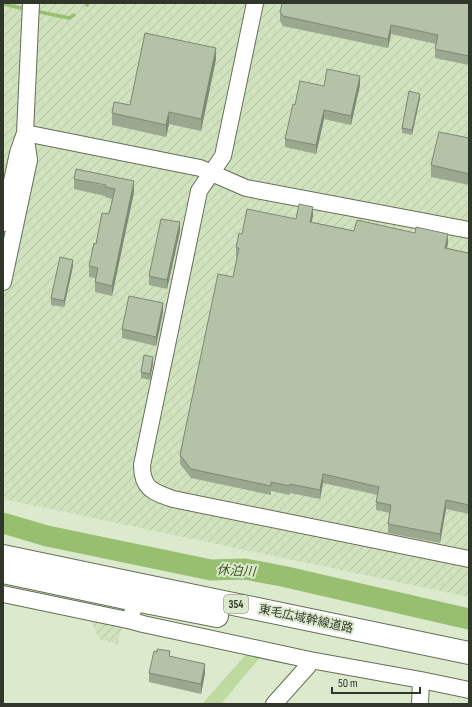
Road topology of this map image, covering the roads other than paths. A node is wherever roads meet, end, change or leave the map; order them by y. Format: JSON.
{"nodes":[{"id":1,"x":31,"y":3,"type":"edge"},
{"id":2,"x":255,"y":3,"type":"edge"},
{"id":3,"x":25,"y":133,"type":"junction"},
{"id":4,"x":212,"y":173,"type":"junction"},
{"id":5,"x":3,"y":223,"type":"edge"},
{"id":6,"x":469,"y":230,"type":"edge"},
{"id":7,"x":3,"y":282,"type":"edge"},
{"id":8,"x":3,"y":556,"type":"edge"},
{"id":9,"x":469,"y":559,"type":"edge"},
{"id":10,"x":3,"y":572,"type":"edge"},
{"id":11,"x":3,"y":594,"type":"edge"},
{"id":12,"x":134,"y":611,"type":"junction"},
{"id":13,"x":469,"y":653,"type":"edge"},
{"id":14,"x":310,"y":660,"type":"junction"},
{"id":15,"x":469,"y":668,"type":"edge"},
{"id":16,"x":421,"y":680,"type":"junction"},
{"id":17,"x":469,"y":690,"type":"edge"},
{"id":18,"x":274,"y":704,"type":"edge"},
{"id":19,"x":420,"y":704,"type":"edge"}],
"edges":[{"from":1,"to":3,"type":"street"},
{"from":2,"to":4,"type":"street"},
{"from":3,"to":4,"type":"street"},
{"from":3,"to":5,"type":"street"},
{"from":3,"to":7,"type":"street"},
{"from":4,"to":6,"type":"street"},
{"from":4,"to":9,"type":"street"},
{"from":8,"to":13,"type":"highway","name":"東毛広域幹線道路","number":"354"},
{"from":10,"to":12,"type":"highway","name":"東毛広域幹線道路","number":"354"},
{"from":11,"to":12,"type":"street"},
{"from":12,"to":14,"type":"street"},
{"from":12,"to":15,"type":"highway","name":"東毛広域幹線道路","number":"354"},
{"from":14,"to":16,"type":"street"},
{"from":14,"to":18,"type":"street"},
{"from":16,"to":17,"type":"street"},
{"from":16,"to":19,"type":"street"}]}
